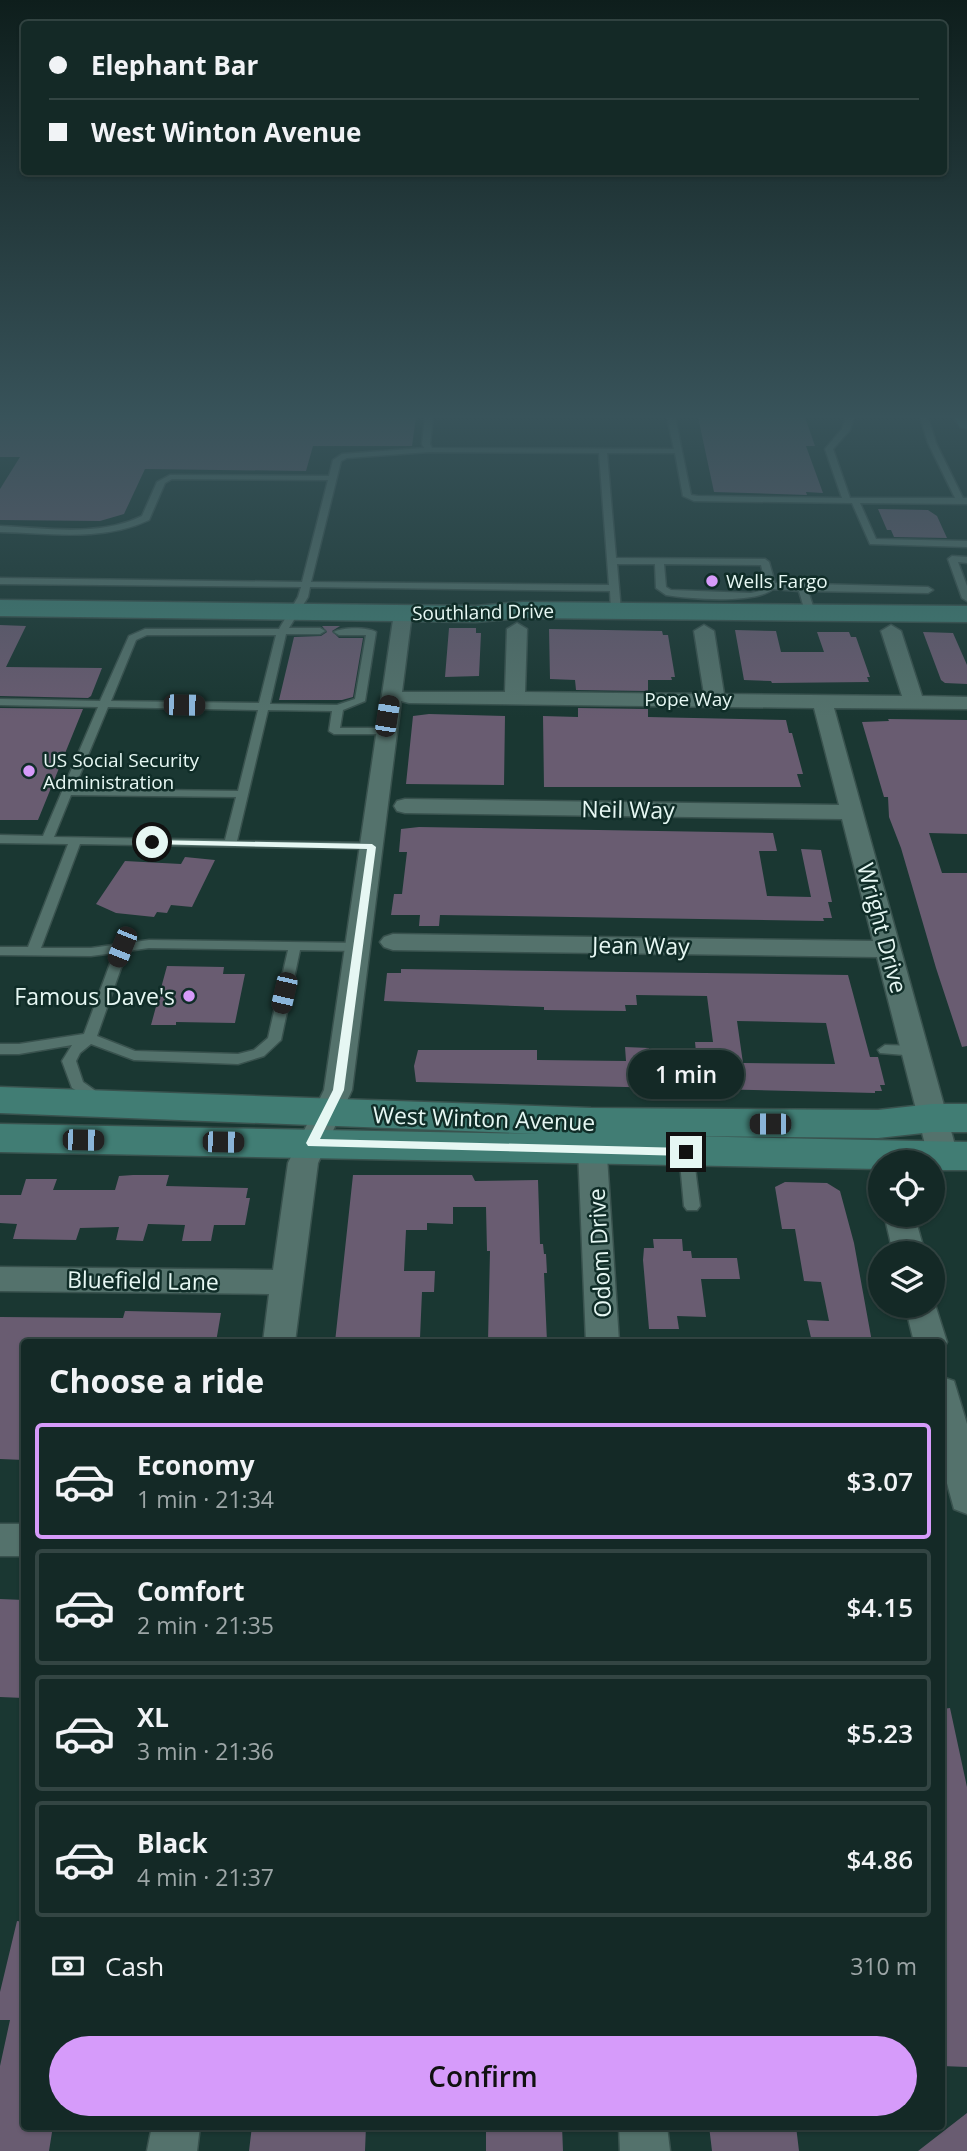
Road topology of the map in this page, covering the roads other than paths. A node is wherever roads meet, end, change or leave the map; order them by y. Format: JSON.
{"nodes":[{"id":1,"x":145,"y":517,"type":"edge"},
{"id":2,"x":322,"y":517,"type":"edge"},
{"id":3,"x":608,"y":517,"type":"edge"},
{"id":4,"x":860,"y":517,"type":"edge"},
{"id":5,"x":0,"y":529,"type":"edge"},
{"id":6,"x":967,"y":544,"type":"edge"},
{"id":7,"x":967,"y":560,"type":"edge"},
{"id":8,"x":612,"y":561,"type":"junction"},
{"id":9,"x":659,"y":561,"type":"junction"},
{"id":10,"x":0,"y":581,"type":"edge"},
{"id":11,"x":306,"y":584,"type":"junction"},
{"id":12,"x":767,"y":590,"type":"junction"},
{"id":13,"x":928,"y":590,"type":"dead end"},
{"id":14,"x":967,"y":598,"type":"edge"},
{"id":15,"x":615,"y":599,"type":"junction"},
{"id":16,"x":806,"y":600,"type":"junction"},
{"id":17,"x":6,"y":607,"type":"edge"},
{"id":18,"x":404,"y":613,"type":"junction"},
{"id":19,"x":967,"y":614,"type":"edge"},
{"id":20,"x":287,"y":625,"type":"junction"},
{"id":21,"x":517,"y":629,"type":"dead end"},
{"id":22,"x":320,"y":631,"type":"dead end"},
{"id":23,"x":704,"y":631,"type":"dead end"},
{"id":24,"x":891,"y":631,"type":"dead end"},
{"id":25,"x":339,"y":632,"type":"dead end"},
{"id":26,"x":409,"y":697,"type":"dead end"},
{"id":27,"x":515,"y":698,"type":"junction"},
{"id":28,"x":715,"y":699,"type":"junction"},
{"id":29,"x":821,"y":701,"type":"junction"},
{"id":30,"x":0,"y":702,"type":"edge"},
{"id":31,"x":914,"y":702,"type":"junction"},
{"id":32,"x":967,"y":703,"type":"edge"},
{"id":33,"x":105,"y":704,"type":"junction"},
{"id":34,"x":262,"y":707,"type":"junction"},
{"id":35,"x":338,"y":708,"type":"junction"},
{"id":36,"x":385,"y":731,"type":"junction"},
{"id":37,"x":68,"y":792,"type":"junction"},
{"id":38,"x":242,"y":794,"type":"junction"},
{"id":39,"x":405,"y":806,"type":"dead end"},
{"id":40,"x":851,"y":812,"type":"junction"},
{"id":41,"x":0,"y":839,"type":"edge"},
{"id":42,"x":47,"y":840,"type":"junction"},
{"id":43,"x":75,"y":841,"type":"junction"},
{"id":44,"x":230,"y":845,"type":"junction"},
{"id":45,"x":372,"y":847,"type":"junction"},
{"id":46,"x":393,"y":942,"type":"dead end"},
{"id":47,"x":295,"y":946,"type":"junction"},
{"id":48,"x":122,"y":947,"type":"junction"},
{"id":49,"x":358,"y":947,"type":"junction"},
{"id":50,"x":888,"y":948,"type":"junction"},
{"id":51,"x":0,"y":951,"type":"edge"},
{"id":52,"x":33,"y":951,"type":"junction"},
{"id":53,"x":89,"y":1038,"type":"junction"},
{"id":54,"x":0,"y":1049,"type":"edge"},
{"id":55,"x":885,"y":1051,"type":"dead end"},
{"id":56,"x":917,"y":1051,"type":"junction"},
{"id":57,"x":0,"y":1100,"type":"edge"},
{"id":58,"x":107,"y":1103,"type":"junction"},
{"id":59,"x":949,"y":1118,"type":"edge"},
{"id":60,"x":319,"y":1128,"type":"junction"},
{"id":61,"x":592,"y":1136,"type":"junction"},
{"id":62,"x":0,"y":1138,"type":"edge"},
{"id":63,"x":884,"y":1147,"type":"edge"},
{"id":64,"x":686,"y":1152,"type":"junction"},
{"id":65,"x":955,"y":1156,"type":"edge"},
{"id":66,"x":692,"y":1206,"type":"dead end"},
{"id":67,"x":0,"y":1279,"type":"edge"},
{"id":68,"x":287,"y":1282,"type":"junction"},
{"id":69,"x":924,"y":1318,"type":"edge"},
{"id":70,"x":279,"y":1339,"type":"edge"},
{"id":71,"x":603,"y":1339,"type":"edge"},
{"id":72,"x":929,"y":1339,"type":"edge"},
{"id":73,"x":945,"y":1404,"type":"edge"},
{"id":74,"x":967,"y":1498,"type":"edge"},
{"id":75,"x":0,"y":1540,"type":"edge"},
{"id":76,"x":21,"y":1540,"type":"edge"},
{"id":77,"x":175,"y":2130,"type":"edge"},
{"id":78,"x":643,"y":2130,"type":"edge"},
{"id":79,"x":172,"y":2151,"type":"edge"},
{"id":80,"x":645,"y":2151,"type":"edge"}],
"edges":[{"from":1,"to":5,"type":"lane"},
{"from":2,"to":11,"type":"lane"},
{"from":3,"to":8,"type":"lane"},
{"from":4,"to":6,"type":"lane"},
{"from":7,"to":14,"type":"lane"},
{"from":8,"to":9,"type":"lane"},
{"from":8,"to":15,"type":"lane"},
{"from":9,"to":12,"type":"lane"},
{"from":9,"to":12,"type":"lane"},
{"from":10,"to":11,"type":"lane"},
{"from":11,"to":15,"type":"lane"},
{"from":11,"to":20,"type":"lane"},
{"from":12,"to":16,"type":"lane"},
{"from":13,"to":16,"type":"lane"},
{"from":15,"to":16,"type":"main road","name":"Southland Drive"},
{"from":15,"to":18,"type":"main road","name":"Southland Drive"},
{"from":16,"to":19,"type":"main road","name":"Southland Drive"},
{"from":17,"to":20,"type":"main road","name":"Southland Drive"},
{"from":18,"to":20,"type":"main road","name":"Southland Drive"},
{"from":18,"to":36,"type":"street"},
{"from":20,"to":22,"type":"lane"},
{"from":20,"to":33,"type":"lane"},
{"from":20,"to":34,"type":"lane"},
{"from":21,"to":27,"type":"street"},
{"from":23,"to":28,"type":"street"},
{"from":24,"to":31,"type":"street"},
{"from":25,"to":35,"type":"lane"},
{"from":26,"to":27,"type":"street","name":"Pope Way"},
{"from":27,"to":28,"type":"street","name":"Pope Way"},
{"from":28,"to":29,"type":"street","name":"Pope Way"},
{"from":29,"to":31,"type":"street","name":"Pope Way"},
{"from":29,"to":40,"type":"street","name":"Wright Drive"},
{"from":30,"to":33,"type":"lane"},
{"from":31,"to":32,"type":"street","name":"Pope Way"},
{"from":33,"to":34,"type":"lane"},
{"from":33,"to":37,"type":"lane"},
{"from":34,"to":35,"type":"lane"},
{"from":34,"to":38,"type":"lane"},
{"from":35,"to":36,"type":"lane"},
{"from":36,"to":45,"type":"street"},
{"from":37,"to":38,"type":"lane"},
{"from":37,"to":42,"type":"lane"},
{"from":38,"to":44,"type":"lane"},
{"from":39,"to":40,"type":"street","name":"Neil Way"},
{"from":40,"to":50,"type":"street","name":"Wright Drive"},
{"from":41,"to":42,"type":"lane"},
{"from":42,"to":43,"type":"lane"},
{"from":43,"to":44,"type":"lane"},
{"from":43,"to":52,"type":"lane"},
{"from":44,"to":45,"type":"lane"},
{"from":45,"to":49,"type":"street"},
{"from":46,"to":50,"type":"street","name":"Jean Way"},
{"from":47,"to":48,"type":"lane"},
{"from":47,"to":49,"type":"lane"},
{"from":47,"to":53,"type":"lane"},
{"from":48,"to":52,"type":"lane"},
{"from":48,"to":53,"type":"lane"},
{"from":49,"to":60,"type":"street"},
{"from":50,"to":56,"type":"street","name":"Wright Drive"},
{"from":51,"to":52,"type":"lane"},
{"from":53,"to":54,"type":"lane"},
{"from":53,"to":58,"type":"lane"},
{"from":55,"to":56,"type":"lane"},
{"from":56,"to":59,"type":"street","name":"Wright Drive"},
{"from":57,"to":58,"type":"main road","name":"West Winton Avenue"},
{"from":58,"to":60,"type":"main road","name":"West Winton Avenue"},
{"from":59,"to":63,"type":"main road","name":"West Winton Avenue"},
{"from":59,"to":65,"type":"street","name":"Wright Drive"},
{"from":60,"to":61,"type":"main road","name":"West Winton Avenue"},
{"from":60,"to":62,"type":"main road","name":"West Winton Avenue"},
{"from":60,"to":68,"type":"street"},
{"from":61,"to":63,"type":"main road","name":"West Winton Avenue"},
{"from":61,"to":64,"type":"main road","name":"West Winton Avenue"},
{"from":61,"to":71,"type":"street","name":"Odom Drive"},
{"from":63,"to":64,"type":"main road","name":"West Winton Avenue"},
{"from":63,"to":65,"type":"main road","name":"West Winton Avenue"},
{"from":64,"to":66,"type":"lane"},
{"from":67,"to":68,"type":"street","name":"Bluefield Lane"},
{"from":68,"to":70,"type":"street"},
{"from":69,"to":72,"type":"street"},
{"from":73,"to":74,"type":"street"},
{"from":75,"to":76,"type":"street"},
{"from":77,"to":79,"type":"street"},
{"from":78,"to":80,"type":"street"}]}
